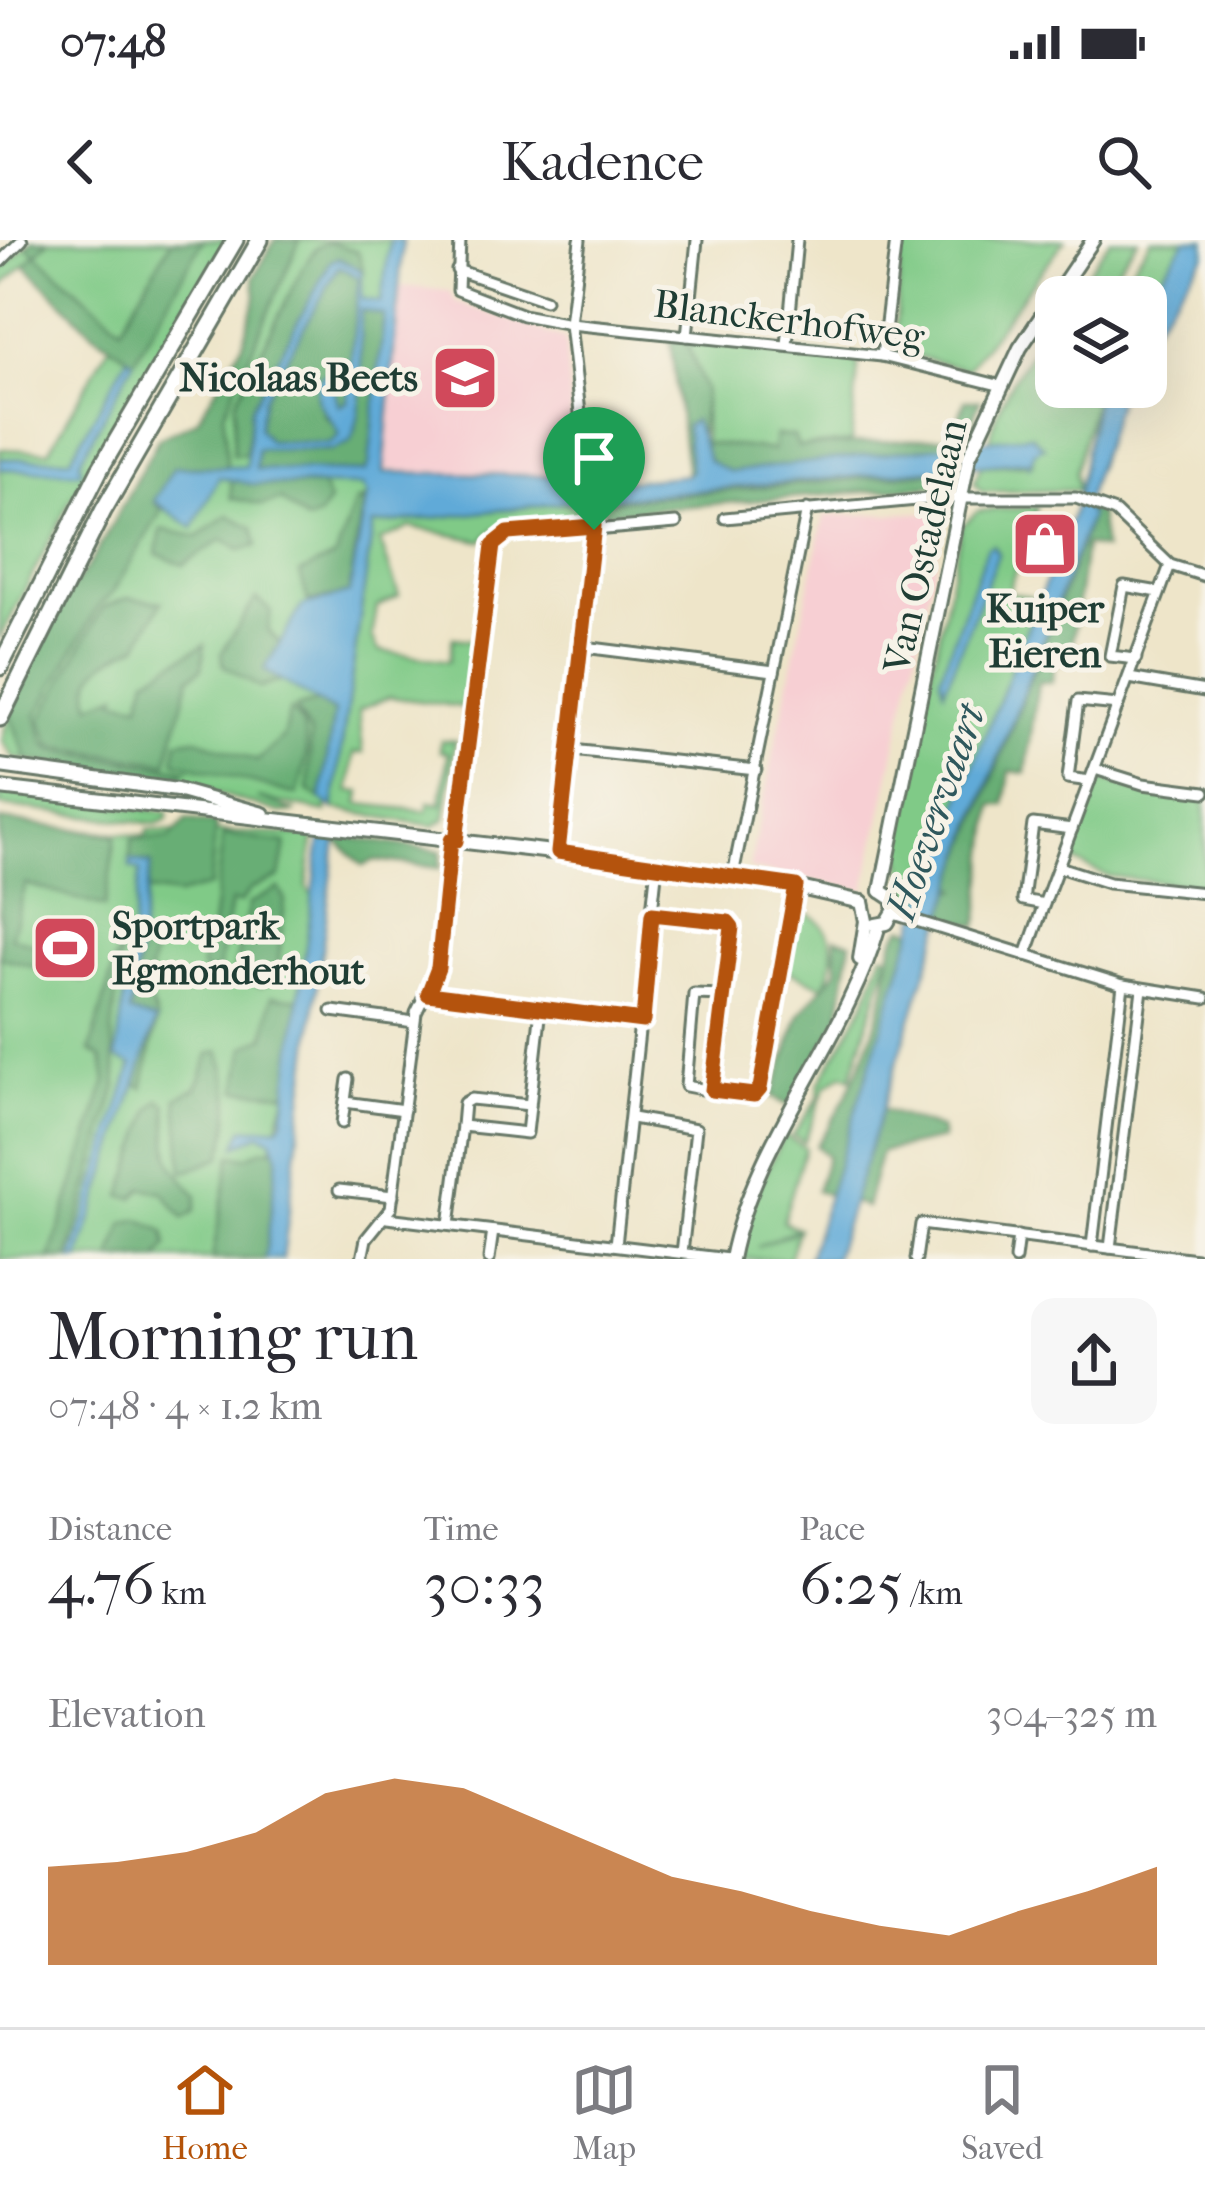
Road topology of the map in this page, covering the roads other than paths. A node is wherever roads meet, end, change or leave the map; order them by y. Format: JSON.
{"nodes":[{"id":1,"x":22,"y":240,"type":"edge"},
{"id":2,"x":236,"y":240,"type":"edge"},
{"id":3,"x":260,"y":240,"type":"edge"},
{"id":4,"x":460,"y":240,"type":"edge"},
{"id":5,"x":580,"y":240,"type":"edge"},
{"id":6,"x":697,"y":240,"type":"edge"},
{"id":7,"x":796,"y":240,"type":"edge"},
{"id":8,"x":896,"y":240,"type":"edge"},
{"id":9,"x":1093,"y":240,"type":"edge"},
{"id":10,"x":0,"y":262,"type":"edge"},
{"id":11,"x":457,"y":270,"type":"junction"},
{"id":12,"x":232,"y":289,"type":"junction"},
{"id":13,"x":545,"y":301,"type":"dead end"},
{"id":14,"x":224,"y":323,"type":"dead end"},
{"id":15,"x":570,"y":324,"type":"junction"},
{"id":16,"x":687,"y":336,"type":"junction"},
{"id":17,"x":788,"y":345,"type":"junction"},
{"id":18,"x":882,"y":356,"type":"junction"},
{"id":19,"x":998,"y":385,"type":"junction"},
{"id":20,"x":165,"y":422,"type":"dead end"},
{"id":21,"x":134,"y":453,"type":"junction"},
{"id":22,"x":961,"y":499,"type":"junction"},
{"id":23,"x":807,"y":509,"type":"junction"},
{"id":24,"x":724,"y":518,"type":"dead end"},
{"id":25,"x":676,"y":523,"type":"dead end"},
{"id":26,"x":594,"y":528,"type":"junction"},
{"id":27,"x":1170,"y":565,"type":"junction"},
{"id":28,"x":1205,"y":576,"type":"edge"},
{"id":29,"x":1159,"y":592,"type":"junction"},
{"id":30,"x":584,"y":647,"type":"junction"},
{"id":31,"x":1136,"y":659,"type":"junction"},
{"id":32,"x":0,"y":667,"type":"edge"},
{"id":33,"x":774,"y":671,"type":"junction"},
{"id":34,"x":1129,"y":678,"type":"junction"},
{"id":35,"x":1205,"y":692,"type":"edge"},
{"id":36,"x":1118,"y":705,"type":"junction"},
{"id":37,"x":0,"y":718,"type":"edge"},
{"id":38,"x":572,"y":749,"type":"junction"},
{"id":39,"x":0,"y":766,"type":"edge"},
{"id":40,"x":1095,"y":769,"type":"junction"},
{"id":41,"x":756,"y":770,"type":"junction"},
{"id":42,"x":1090,"y":781,"type":"junction"},
{"id":43,"x":0,"y":788,"type":"edge"},
{"id":44,"x":1205,"y":792,"type":"edge"},
{"id":45,"x":275,"y":819,"type":"junction"},
{"id":46,"x":1072,"y":829,"type":"junction"},
{"id":47,"x":453,"y":841,"type":"junction"},
{"id":48,"x":558,"y":852,"type":"junction"},
{"id":49,"x":657,"y":865,"type":"junction"},
{"id":50,"x":1059,"y":867,"type":"junction"},
{"id":51,"x":734,"y":875,"type":"junction"},
{"id":52,"x":796,"y":886,"type":"junction"},
{"id":53,"x":881,"y":891,"type":"junction"},
{"id":54,"x":1205,"y":893,"type":"edge"},
{"id":55,"x":862,"y":902,"type":"junction"},
{"id":56,"x":1045,"y":904,"type":"junction"},
{"id":57,"x":652,"y":914,"type":"junction"},
{"id":58,"x":894,"y":914,"type":"junction"},
{"id":59,"x":873,"y":923,"type":"junction"},
{"id":60,"x":1026,"y":955,"type":"junction"},
{"id":61,"x":1123,"y":985,"type":"junction"},
{"id":62,"x":1142,"y":989,"type":"junction"},
{"id":63,"x":428,"y":994,"type":"junction"},
{"id":64,"x":724,"y":995,"type":"junction"},
{"id":65,"x":1205,"y":998,"type":"edge"},
{"id":66,"x":542,"y":1008,"type":"junction"},
{"id":67,"x":332,"y":1011,"type":"dead end"},
{"id":68,"x":643,"y":1021,"type":"junction"},
{"id":69,"x":414,"y":1022,"type":"junction"},
{"id":70,"x":348,"y":1079,"type":"dead end"},
{"id":71,"x":712,"y":1090,"type":"junction"},
{"id":72,"x":345,"y":1102,"type":"junction"},
{"id":73,"x":530,"y":1105,"type":"junction"},
{"id":74,"x":404,"y":1110,"type":"junction"},
{"id":75,"x":632,"y":1118,"type":"junction"},
{"id":76,"x":342,"y":1123,"type":"dead end"},
{"id":77,"x":462,"y":1126,"type":"junction"},
{"id":78,"x":339,"y":1190,"type":"dead end"},
{"id":79,"x":393,"y":1196,"type":"junction"},
{"id":80,"x":387,"y":1218,"type":"junction"},
{"id":81,"x":449,"y":1226,"type":"junction"},
{"id":82,"x":493,"y":1231,"type":"junction"},
{"id":83,"x":1018,"y":1236,"type":"junction"},
{"id":84,"x":590,"y":1242,"type":"junction"},
{"id":85,"x":616,"y":1245,"type":"junction"},
{"id":86,"x":1092,"y":1246,"type":"junction"},
{"id":87,"x":1110,"y":1248,"type":"junction"},
{"id":88,"x":682,"y":1253,"type":"junction"},
{"id":89,"x":362,"y":1259,"type":"edge"},
{"id":90,"x":489,"y":1259,"type":"edge"},
{"id":91,"x":588,"y":1259,"type":"edge"},
{"id":92,"x":730,"y":1259,"type":"edge"},
{"id":93,"x":916,"y":1259,"type":"edge"},
{"id":94,"x":1015,"y":1259,"type":"edge"},
{"id":95,"x":1196,"y":1259,"type":"edge"}],
"edges":[{"from":1,"to":10,"type":"street"},
{"from":2,"to":32,"type":"highway"},
{"from":3,"to":12,"type":"highway"},
{"from":4,"to":11,"type":"street"},
{"from":5,"to":15,"type":"street"},
{"from":6,"to":16,"type":"street"},
{"from":7,"to":17,"type":"street"},
{"from":8,"to":18,"type":"street"},
{"from":9,"to":19,"type":"street","name":"Van Ostadelaan"},
{"from":11,"to":13,"type":"street"},
{"from":11,"to":15,"type":"street","name":"Blanckerhofweg"},
{"from":12,"to":14,"type":"highway"},
{"from":12,"to":21,"type":"highway"},
{"from":15,"to":16,"type":"street","name":"Blanckerhofweg"},
{"from":15,"to":26,"type":"street"},
{"from":16,"to":17,"type":"street","name":"Blanckerhofweg"},
{"from":17,"to":18,"type":"street","name":"Blanckerhofweg"},
{"from":18,"to":19,"type":"street","name":"Blanckerhofweg"},
{"from":19,"to":22,"type":"street","name":"Van Ostadelaan"},
{"from":20,"to":21,"type":"highway"},
{"from":21,"to":37,"type":"highway"},
{"from":22,"to":23,"type":"street"},
{"from":22,"to":27,"type":"street"},
{"from":22,"to":53,"type":"street","name":"Van Ostadelaan"},
{"from":23,"to":24,"type":"street"},
{"from":23,"to":33,"type":"street"},
{"from":25,"to":26,"type":"street"},
{"from":26,"to":30,"type":"street"},
{"from":26,"to":47,"type":"street"},
{"from":27,"to":28,"type":"street"},
{"from":27,"to":29,"type":"street"},
{"from":29,"to":31,"type":"street"},
{"from":29,"to":31,"type":"street"},
{"from":30,"to":33,"type":"street"},
{"from":30,"to":38,"type":"street"},
{"from":31,"to":34,"type":"street"},
{"from":33,"to":41,"type":"street"},
{"from":34,"to":35,"type":"street"},
{"from":34,"to":36,"type":"street"},
{"from":36,"to":40,"type":"street"},
{"from":36,"to":42,"type":"street"},
{"from":38,"to":41,"type":"street"},
{"from":38,"to":48,"type":"street"},
{"from":39,"to":45,"type":"street"},
{"from":40,"to":42,"type":"street"},
{"from":40,"to":44,"type":"street"},
{"from":41,"to":51,"type":"street"},
{"from":42,"to":46,"type":"street"},
{"from":43,"to":45,"type":"street"},
{"from":45,"to":47,"type":"street"},
{"from":46,"to":50,"type":"street"},
{"from":46,"to":56,"type":"street"},
{"from":47,"to":48,"type":"street"},
{"from":47,"to":63,"type":"street"},
{"from":48,"to":49,"type":"street"},
{"from":49,"to":51,"type":"street"},
{"from":49,"to":57,"type":"street"},
{"from":50,"to":54,"type":"street"},
{"from":50,"to":56,"type":"street"},
{"from":51,"to":52,"type":"street"},
{"from":52,"to":55,"type":"street"},
{"from":52,"to":71,"type":"street"},
{"from":53,"to":55,"type":"street"},
{"from":53,"to":58,"type":"street"},
{"from":55,"to":59,"type":"street"},
{"from":56,"to":60,"type":"street"},
{"from":57,"to":64,"type":"street"},
{"from":57,"to":68,"type":"street"},
{"from":58,"to":59,"type":"street"},
{"from":58,"to":60,"type":"street"},
{"from":59,"to":92,"type":"street"},
{"from":60,"to":61,"type":"street"},
{"from":61,"to":62,"type":"street"},
{"from":61,"to":86,"type":"street"},
{"from":62,"to":65,"type":"street"},
{"from":62,"to":87,"type":"street"},
{"from":63,"to":66,"type":"street"},
{"from":63,"to":69,"type":"street"},
{"from":64,"to":71,"type":"street"},
{"from":64,"to":71,"type":"street"},
{"from":66,"to":68,"type":"street"},
{"from":66,"to":73,"type":"street"},
{"from":67,"to":69,"type":"street"},
{"from":68,"to":75,"type":"street"},
{"from":69,"to":74,"type":"street"},
{"from":70,"to":72,"type":"street"},
{"from":72,"to":74,"type":"street"},
{"from":72,"to":76,"type":"street"},
{"from":73,"to":77,"type":"street"},
{"from":73,"to":77,"type":"street"},
{"from":74,"to":79,"type":"street"},
{"from":75,"to":85,"type":"street"},
{"from":75,"to":88,"type":"street"},
{"from":77,"to":81,"type":"street"},
{"from":78,"to":79,"type":"street"},
{"from":79,"to":80,"type":"street"},
{"from":80,"to":81,"type":"street"},
{"from":80,"to":89,"type":"street"},
{"from":81,"to":82,"type":"street"},
{"from":82,"to":84,"type":"street"},
{"from":82,"to":90,"type":"street"},
{"from":83,"to":86,"type":"street"},
{"from":83,"to":93,"type":"street"},
{"from":83,"to":94,"type":"street"},
{"from":84,"to":85,"type":"street"},
{"from":84,"to":91,"type":"street"},
{"from":85,"to":88,"type":"street"},
{"from":86,"to":87,"type":"street"},
{"from":87,"to":95,"type":"street"},
{"from":88,"to":92,"type":"street"}]}
